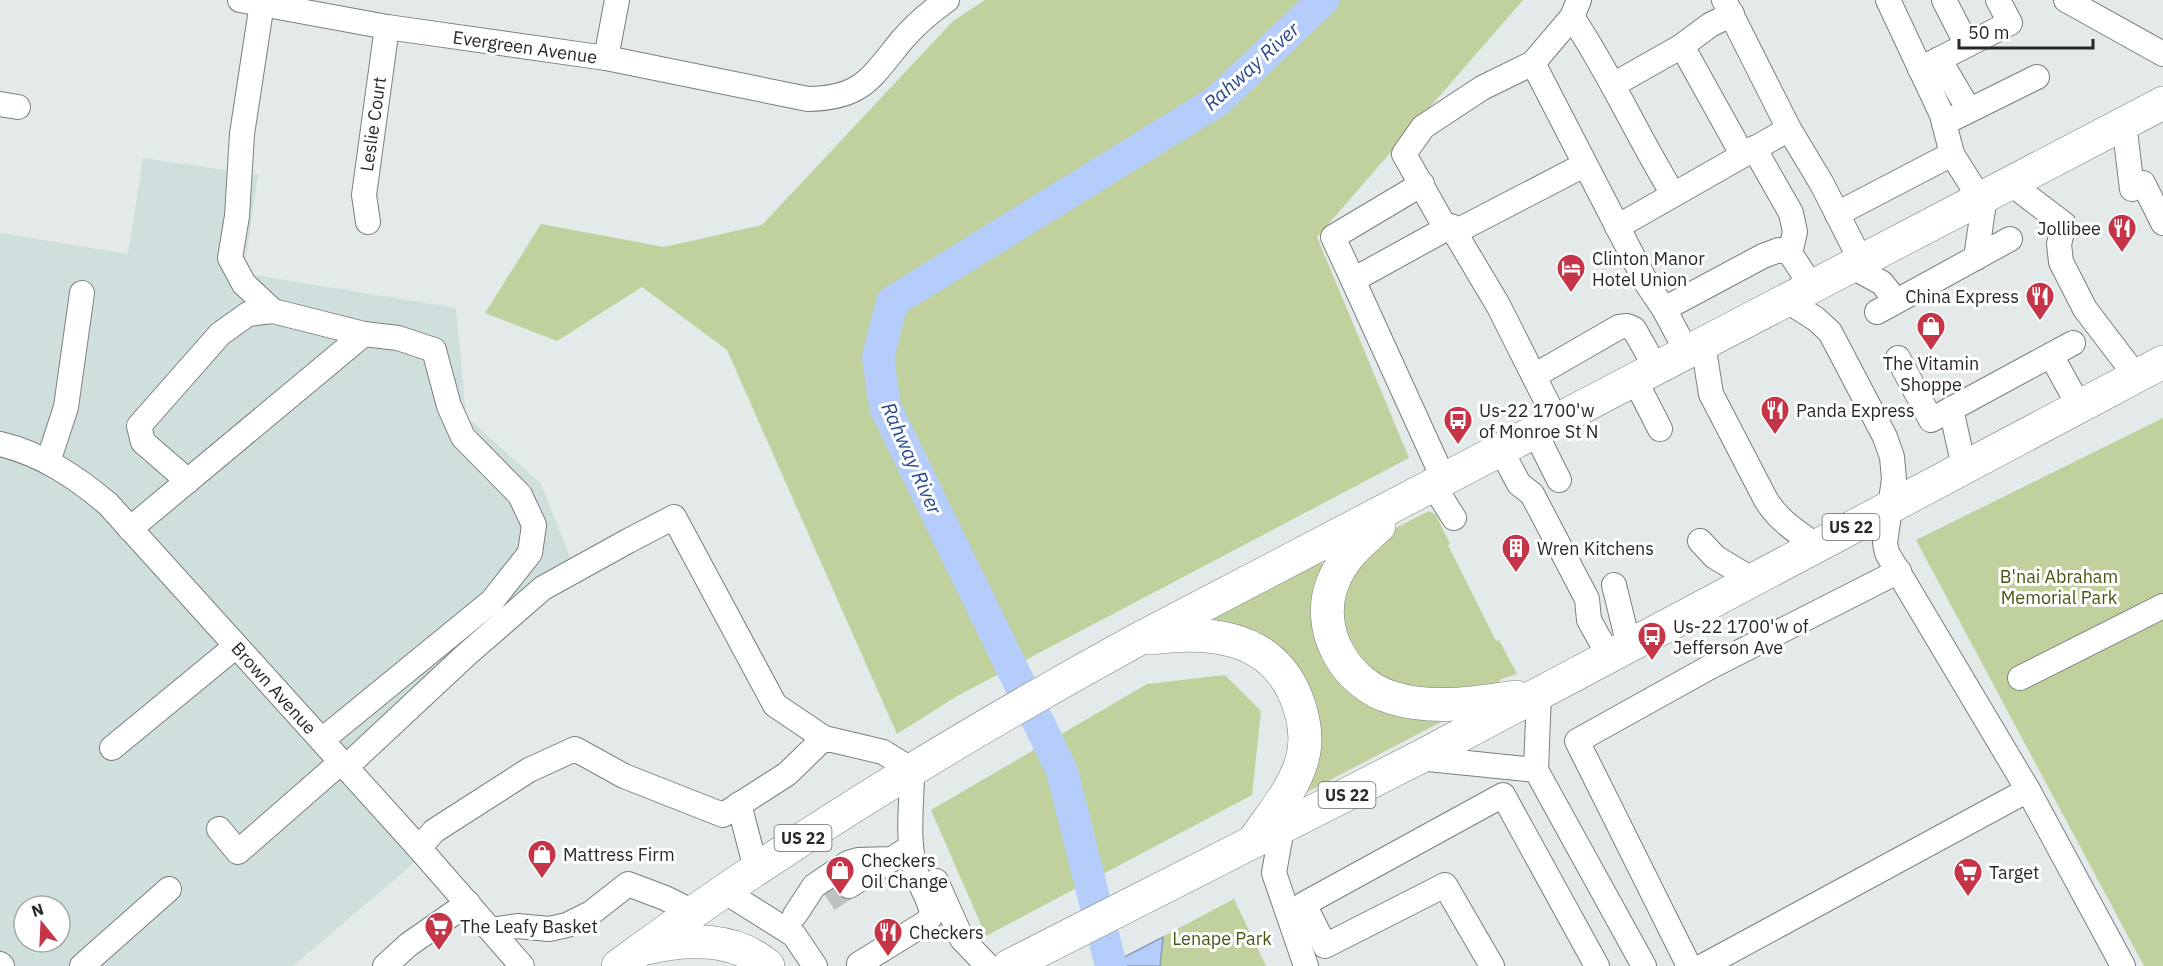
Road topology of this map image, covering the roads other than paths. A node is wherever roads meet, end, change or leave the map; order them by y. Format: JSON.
{"nodes":[{"id":1,"x":617,"y":0,"type":"edge"},
{"id":2,"x":947,"y":0,"type":"edge"},
{"id":3,"x":1888,"y":0,"type":"edge"},
{"id":4,"x":1944,"y":0,"type":"edge"},
{"id":5,"x":1998,"y":0,"type":"edge"},
{"id":6,"x":2066,"y":0,"type":"edge"},
{"id":7,"x":251,"y":2,"type":"edge"},
{"id":8,"x":1728,"y":7,"type":"edge"},
{"id":9,"x":1576,"y":8,"type":"edge"},
{"id":10,"x":387,"y":27,"type":"junction"},
{"id":11,"x":1967,"y":45,"type":"junction"},
{"id":12,"x":1679,"y":48,"type":"junction"},
{"id":13,"x":2163,"y":54,"type":"edge"},
{"id":14,"x":606,"y":58,"type":"junction"},
{"id":15,"x":1533,"y":63,"type":"junction"},
{"id":16,"x":1930,"y":64,"type":"junction"},
{"id":17,"x":2037,"y":77,"type":"dead end"},
{"id":18,"x":1613,"y":85,"type":"junction"},
{"id":19,"x":2163,"y":103,"type":"edge"},
{"id":20,"x":1970,"y":110,"type":"junction"},
{"id":21,"x":1944,"y":123,"type":"junction"},
{"id":22,"x":2124,"y":123,"type":"junction"},
{"id":23,"x":1789,"y":129,"type":"junction"},
{"id":24,"x":1748,"y":151,"type":"junction"},
{"id":25,"x":1952,"y":154,"type":"junction"},
{"id":26,"x":1584,"y":165,"type":"junction"},
{"id":27,"x":1422,"y":184,"type":"junction"},
{"id":28,"x":1992,"y":193,"type":"junction"},
{"id":29,"x":1673,"y":194,"type":"junction"},
{"id":30,"x":1837,"y":214,"type":"junction"},
{"id":31,"x":368,"y":222,"type":"dead end"},
{"id":32,"x":2163,"y":223,"type":"edge"},
{"id":33,"x":1617,"y":227,"type":"junction"},
{"id":34,"x":1450,"y":230,"type":"junction"},
{"id":35,"x":2010,"y":239,"type":"dead end"},
{"id":36,"x":1790,"y":253,"type":"junction"},
{"id":37,"x":1976,"y":258,"type":"junction"},
{"id":38,"x":1856,"y":264,"type":"junction"},
{"id":39,"x":1353,"y":280,"type":"junction"},
{"id":40,"x":82,"y":293,"type":"dead end"},
{"id":41,"x":1799,"y":294,"type":"junction"},
{"id":42,"x":1664,"y":309,"type":"junction"},
{"id":43,"x":273,"y":311,"type":"junction"},
{"id":44,"x":364,"y":334,"type":"junction"},
{"id":45,"x":1695,"y":348,"type":"junction"},
{"id":46,"x":1898,"y":358,"type":"dead end"},
{"id":47,"x":2150,"y":369,"type":"edge"},
{"id":48,"x":1646,"y":374,"type":"junction"},
{"id":49,"x":1534,"y":376,"type":"junction"},
{"id":50,"x":2079,"y":406,"type":"junction"},
{"id":51,"x":1951,"y":409,"type":"junction"},
{"id":52,"x":1545,"y":426,"type":"junction"},
{"id":53,"x":1660,"y":429,"type":"dead end"},
{"id":54,"x":0,"y":444,"type":"edge"},
{"id":55,"x":1501,"y":450,"type":"junction"},
{"id":56,"x":48,"y":462,"type":"junction"},
{"id":57,"x":1964,"y":467,"type":"junction"},
{"id":58,"x":1559,"y":480,"type":"dead end"},
{"id":59,"x":188,"y":481,"type":"junction"},
{"id":60,"x":1429,"y":487,"type":"junction"},
{"id":61,"x":1889,"y":507,"type":"junction"},
{"id":62,"x":1454,"y":518,"type":"dead end"},
{"id":63,"x":130,"y":529,"type":"junction"},
{"id":64,"x":1700,"y":541,"type":"dead end"},
{"id":65,"x":1817,"y":546,"type":"junction"},
{"id":66,"x":1899,"y":571,"type":"junction"},
{"id":67,"x":1753,"y":580,"type":"junction"},
{"id":68,"x":1614,"y":585,"type":"dead end"},
{"id":69,"x":2163,"y":606,"type":"edge"},
{"id":70,"x":1137,"y":639,"type":"junction"},
{"id":71,"x":236,"y":646,"type":"junction"},
{"id":72,"x":1619,"y":651,"type":"junction"},
{"id":73,"x":2020,"y":678,"type":"dead end"},
{"id":74,"x":1539,"y":693,"type":"junction"},
{"id":75,"x":824,"y":738,"type":"junction"},
{"id":76,"x":322,"y":740,"type":"junction"},
{"id":77,"x":112,"y":747,"type":"dead end"},
{"id":78,"x":1418,"y":758,"type":"junction"},
{"id":79,"x":344,"y":764,"type":"junction"},
{"id":80,"x":912,"y":770,"type":"junction"},
{"id":81,"x":1536,"y":770,"type":"junction"},
{"id":82,"x":2028,"y":790,"type":"junction"},
{"id":83,"x":739,"y":804,"type":"junction"},
{"id":84,"x":1282,"y":828,"type":"junction"},
{"id":85,"x":219,"y":829,"type":"dead end"},
{"id":86,"x":1253,"y":843,"type":"junction"},
{"id":87,"x":419,"y":848,"type":"junction"},
{"id":88,"x":901,"y":853,"type":"junction"},
{"id":89,"x":756,"y":869,"type":"junction"},
{"id":90,"x":849,"y":886,"type":"tunnel mouth"},
{"id":91,"x":921,"y":887,"type":"junction"},
{"id":92,"x":169,"y":889,"type":"dead end"},
{"id":93,"x":724,"y":891,"type":"junction"},
{"id":94,"x":828,"y":900,"type":"tunnel mouth"},
{"id":95,"x":468,"y":903,"type":"junction"},
{"id":96,"x":693,"y":912,"type":"junction"},
{"id":97,"x":787,"y":920,"type":"junction"},
{"id":98,"x":491,"y":930,"type":"junction"},
{"id":99,"x":632,"y":959,"type":"edge"},
{"id":100,"x":859,"y":964,"type":"dead end"},
{"id":101,"x":82,"y":966,"type":"edge"},
{"id":102,"x":385,"y":966,"type":"edge"},
{"id":103,"x":522,"y":966,"type":"edge"},
{"id":104,"x":768,"y":966,"type":"edge"},
{"id":105,"x":815,"y":966,"type":"edge"},
{"id":106,"x":988,"y":966,"type":"edge"},
{"id":107,"x":1010,"y":966,"type":"edge"},
{"id":108,"x":1306,"y":966,"type":"edge"},
{"id":109,"x":1492,"y":966,"type":"edge"},
{"id":110,"x":1597,"y":966,"type":"edge"},
{"id":111,"x":1644,"y":966,"type":"edge"},
{"id":112,"x":1689,"y":966,"type":"edge"},
{"id":113,"x":1703,"y":966,"type":"edge"},
{"id":114,"x":2123,"y":966,"type":"edge"}],
"edges":[{"from":1,"to":14,"type":"street"},
{"from":2,"to":14,"type":"street","name":"Evergreen Avenue"},
{"from":3,"to":16,"type":"street"},
{"from":4,"to":11,"type":"street"},
{"from":5,"to":11,"type":"street"},
{"from":6,"to":13,"type":"street"},
{"from":7,"to":10,"type":"street","name":"Evergreen Avenue"},
{"from":7,"to":43,"type":"street"},
{"from":8,"to":12,"type":"street"},
{"from":8,"to":23,"type":"street"},
{"from":9,"to":15,"type":"street"},
{"from":9,"to":18,"type":"street"},
{"from":10,"to":14,"type":"street","name":"Evergreen Avenue"},
{"from":10,"to":31,"type":"street","name":"Leslie Court"},
{"from":11,"to":16,"type":"street"},
{"from":12,"to":18,"type":"street"},
{"from":12,"to":24,"type":"street"},
{"from":15,"to":26,"type":"street"},
{"from":15,"to":27,"type":"street"},
{"from":16,"to":20,"type":"street"},
{"from":16,"to":21,"type":"street"},
{"from":17,"to":20,"type":"street"},
{"from":18,"to":29,"type":"street"},
{"from":19,"to":22,"type":"highway","number":"US 22"},
{"from":20,"to":21,"type":"street"},
{"from":21,"to":25,"type":"street"},
{"from":22,"to":28,"type":"highway","number":"US 22"},
{"from":22,"to":32,"type":"street"},
{"from":23,"to":24,"type":"street"},
{"from":23,"to":30,"type":"street"},
{"from":24,"to":29,"type":"street"},
{"from":24,"to":36,"type":"street"},
{"from":25,"to":28,"type":"street"},
{"from":25,"to":30,"type":"street"},
{"from":26,"to":33,"type":"street"},
{"from":26,"to":34,"type":"street"},
{"from":27,"to":34,"type":"street"},
{"from":27,"to":39,"type":"street"},
{"from":28,"to":37,"type":"street"},
{"from":28,"to":38,"type":"highway","number":"US 22"},
{"from":28,"to":47,"type":"street"},
{"from":29,"to":33,"type":"street"},
{"from":30,"to":38,"type":"street"},
{"from":33,"to":42,"type":"street"},
{"from":34,"to":39,"type":"street"},
{"from":34,"to":49,"type":"street"},
{"from":35,"to":37,"type":"street"},
{"from":36,"to":41,"type":"street"},
{"from":36,"to":42,"type":"street"},
{"from":37,"to":38,"type":"street"},
{"from":38,"to":41,"type":"highway","number":"US 22"},
{"from":39,"to":60,"type":"street"},
{"from":40,"to":56,"type":"street"},
{"from":41,"to":45,"type":"highway","number":"US 22"},
{"from":41,"to":61,"type":"street"},
{"from":42,"to":45,"type":"street"},
{"from":43,"to":44,"type":"street"},
{"from":43,"to":59,"type":"street"},
{"from":44,"to":59,"type":"street"},
{"from":44,"to":76,"type":"street"},
{"from":45,"to":48,"type":"highway","number":"US 22"},
{"from":45,"to":65,"type":"street"},
{"from":46,"to":51,"type":"street"},
{"from":47,"to":50,"type":"highway","number":"US 22"},
{"from":48,"to":49,"type":"street"},
{"from":48,"to":52,"type":"highway","number":"US 22"},
{"from":48,"to":53,"type":"street"},
{"from":49,"to":52,"type":"street"},
{"from":50,"to":51,"type":"street"},
{"from":50,"to":57,"type":"highway","number":"US 22"},
{"from":51,"to":57,"type":"street"},
{"from":52,"to":55,"type":"highway","number":"US 22"},
{"from":52,"to":58,"type":"street"},
{"from":54,"to":56,"type":"street","name":"Brown Avenue"},
{"from":55,"to":60,"type":"highway","number":"US 22"},
{"from":55,"to":72,"type":"street"},
{"from":56,"to":63,"type":"street","name":"Brown Avenue"},
{"from":57,"to":61,"type":"highway","number":"US 22"},
{"from":59,"to":63,"type":"street"},
{"from":60,"to":62,"type":"street"},
{"from":60,"to":70,"type":"highway","number":"US 22"},
{"from":60,"to":74,"type":"highway"},
{"from":61,"to":65,"type":"highway","number":"US 22"},
{"from":61,"to":66,"type":"street"},
{"from":63,"to":71,"type":"street","name":"Brown Avenue"},
{"from":64,"to":67,"type":"street"},
{"from":65,"to":67,"type":"highway","number":"US 22"},
{"from":66,"to":82,"type":"street"},
{"from":66,"to":112,"type":"street"},
{"from":67,"to":72,"type":"highway","number":"US 22"},
{"from":68,"to":72,"type":"street"},
{"from":69,"to":73,"type":"street"},
{"from":70,"to":80,"type":"highway","number":"US 22"},
{"from":70,"to":86,"type":"highway"},
{"from":71,"to":76,"type":"street","name":"Brown Avenue"},
{"from":71,"to":77,"type":"street"},
{"from":72,"to":74,"type":"highway","number":"US 22"},
{"from":74,"to":78,"type":"highway","number":"US 22"},
{"from":74,"to":81,"type":"street"},
{"from":75,"to":79,"type":"street"},
{"from":75,"to":80,"type":"street"},
{"from":75,"to":83,"type":"street"},
{"from":76,"to":79,"type":"street","name":"Brown Avenue"},
{"from":78,"to":81,"type":"street"},
{"from":78,"to":84,"type":"highway","number":"US 22"},
{"from":79,"to":85,"type":"street"},
{"from":79,"to":87,"type":"street","name":"Brown Avenue"},
{"from":80,"to":88,"type":"street"},
{"from":80,"to":89,"type":"highway","number":"US 22"},
{"from":81,"to":111,"type":"street"},
{"from":82,"to":113,"type":"street"},
{"from":82,"to":114,"type":"street"},
{"from":83,"to":87,"type":"street"},
{"from":83,"to":89,"type":"street"},
{"from":84,"to":86,"type":"highway","number":"US 22"},
{"from":84,"to":108,"type":"street"},
{"from":86,"to":107,"type":"highway","number":"US 22"},
{"from":87,"to":95,"type":"street","name":"Brown Avenue"},
{"from":88,"to":90,"type":"street"},
{"from":88,"to":91,"type":"street"},
{"from":88,"to":97,"type":"street"},
{"from":89,"to":93,"type":"highway","number":"US 22"},
{"from":91,"to":100,"type":"street"},
{"from":91,"to":106,"type":"street"},
{"from":92,"to":101,"type":"street"},
{"from":93,"to":96,"type":"highway","number":"US 22"},
{"from":93,"to":97,"type":"street"},
{"from":94,"to":97,"type":"street"},
{"from":95,"to":98,"type":"street","name":"Brown Avenue"},
{"from":95,"to":102,"type":"street"},
{"from":96,"to":98,"type":"street"},
{"from":96,"to":99,"type":"highway","number":"US 22"},
{"from":97,"to":105,"type":"street"},
{"from":98,"to":103,"type":"street","name":"Brown Avenue"},
{"from":99,"to":104,"type":"highway"},
{"from":109,"to":110,"type":"street"}]}
